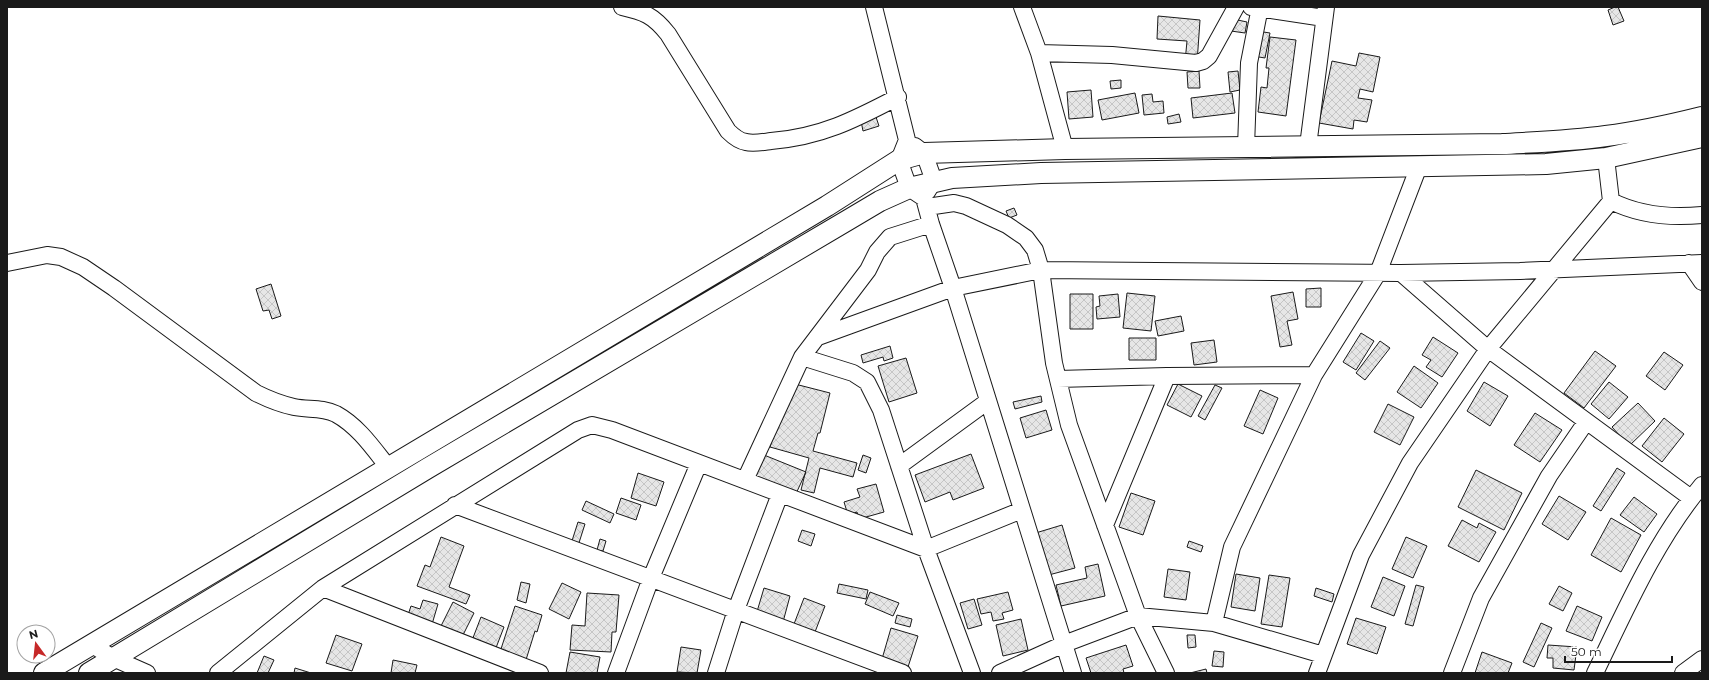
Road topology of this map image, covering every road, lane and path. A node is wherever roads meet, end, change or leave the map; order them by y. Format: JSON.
{"nodes":[{"id":1,"x":622,"y":7,"type":"edge"},
{"id":2,"x":874,"y":7,"type":"edge"},
{"id":3,"x":1022,"y":7,"type":"edge"},
{"id":4,"x":1236,"y":7,"type":"edge"},
{"id":5,"x":1256,"y":8,"type":"edge"},
{"id":6,"x":1325,"y":13,"type":"edge"},
{"id":7,"x":1039,"y":53,"type":"junction"},
{"id":8,"x":898,"y":97,"type":"junction"},
{"id":9,"x":1702,"y":117,"type":"edge"},
{"id":10,"x":1702,"y":137,"type":"edge"},
{"id":11,"x":907,"y":140,"type":"junction"},
{"id":12,"x":1308,"y":146,"type":"junction"},
{"id":13,"x":1246,"y":147,"type":"junction"},
{"id":14,"x":1064,"y":149,"type":"junction"},
{"id":15,"x":924,"y":153,"type":"junction"},
{"id":16,"x":1606,"y":158,"type":"junction"},
{"id":17,"x":899,"y":160,"type":"junction"},
{"id":18,"x":1419,"y":166,"type":"junction"},
{"id":19,"x":923,"y":194,"type":"junction"},
{"id":20,"x":1611,"y":201,"type":"junction"},
{"id":21,"x":1702,"y":215,"type":"edge"},
{"id":22,"x":931,"y":224,"type":"junction"},
{"id":23,"x":7,"y":262,"type":"edge"},
{"id":24,"x":1695,"y":263,"type":"edge"},
{"id":25,"x":1041,"y":270,"type":"junction"},
{"id":26,"x":1555,"y":270,"type":"junction"},
{"id":27,"x":1378,"y":273,"type":"junction"},
{"id":28,"x":1400,"y":273,"type":"junction"},
{"id":29,"x":1702,"y":282,"type":"edge"},
{"id":30,"x":953,"y":288,"type":"junction"},
{"id":31,"x":818,"y":337,"type":"junction"},
{"id":32,"x":1488,"y":349,"type":"junction"},
{"id":33,"x":802,"y":357,"type":"junction"},
{"id":34,"x":1314,"y":375,"type":"junction"},
{"id":35,"x":1167,"y":376,"type":"junction"},
{"id":36,"x":1058,"y":379,"type":"junction"},
{"id":37,"x":988,"y":401,"type":"junction"},
{"id":38,"x":1586,"y":422,"type":"junction"},
{"id":39,"x":699,"y":463,"type":"junction"},
{"id":40,"x":899,"y":466,"type":"junction"},
{"id":41,"x":388,"y":467,"type":"junction"},
{"id":42,"x":746,"y":480,"type":"junction"},
{"id":43,"x":1702,"y":485,"type":"edge"},
{"id":44,"x":780,"y":494,"type":"junction"},
{"id":45,"x":1691,"y":498,"type":"junction"},
{"id":46,"x":455,"y":505,"type":"junction"},
{"id":47,"x":1022,"y":510,"type":"junction"},
{"id":48,"x":1105,"y":525,"type":"junction"},
{"id":49,"x":926,"y":549,"type":"junction"},
{"id":50,"x":651,"y":578,"type":"junction"},
{"id":51,"x":323,"y":588,"type":"junction"},
{"id":52,"x":736,"y":610,"type":"junction"},
{"id":53,"x":1138,"y":616,"type":"junction"},
{"id":54,"x":1214,"y":623,"type":"junction"},
{"id":55,"x":91,"y":644,"type":"junction"},
{"id":56,"x":1064,"y":644,"type":"junction"},
{"id":57,"x":1323,"y":655,"type":"junction"},
{"id":58,"x":113,"y":658,"type":"junction"},
{"id":59,"x":1702,"y":659,"type":"edge"},
{"id":60,"x":44,"y":673,"type":"edge"},
{"id":61,"x":89,"y":673,"type":"edge"},
{"id":62,"x":147,"y":673,"type":"edge"},
{"id":63,"x":218,"y":673,"type":"edge"},
{"id":64,"x":540,"y":673,"type":"edge"},
{"id":65,"x":616,"y":673,"type":"edge"},
{"id":66,"x":716,"y":673,"type":"edge"},
{"id":67,"x":903,"y":673,"type":"edge"},
{"id":68,"x":972,"y":673,"type":"edge"},
{"id":69,"x":1000,"y":673,"type":"edge"},
{"id":70,"x":1073,"y":673,"type":"edge"},
{"id":71,"x":1166,"y":673,"type":"edge"},
{"id":72,"x":1317,"y":673,"type":"edge"},
{"id":73,"x":1452,"y":673,"type":"edge"},
{"id":74,"x":1595,"y":673,"type":"edge"},
{"id":75,"x":1683,"y":673,"type":"edge"}],
"edges":[{"from":1,"to":8,"type":"street"},
{"from":2,"to":8,"type":"street"},
{"from":3,"to":7,"type":"street"},
{"from":4,"to":7,"type":"street"},
{"from":5,"to":6,"type":"street"},
{"from":5,"to":13,"type":"street"},
{"from":6,"to":12,"type":"street"},
{"from":7,"to":14,"type":"street"},
{"from":8,"to":11,"type":"street"},
{"from":9,"to":12,"type":"main road"},
{"from":10,"to":16,"type":"main road"},
{"from":11,"to":15,"type":"street"},
{"from":11,"to":17,"type":"street"},
{"from":12,"to":13,"type":"main road"},
{"from":13,"to":14,"type":"main road"},
{"from":14,"to":15,"type":"main road"},
{"from":15,"to":17,"type":"main road"},
{"from":15,"to":19,"type":"street"},
{"from":16,"to":18,"type":"main road"},
{"from":16,"to":20,"type":"street"},
{"from":17,"to":19,"type":"street"},
{"from":17,"to":41,"type":"main road"},
{"from":18,"to":19,"type":"main road"},
{"from":18,"to":27,"type":"street"},
{"from":19,"to":22,"type":"street"},
{"from":19,"to":25,"type":"street"},
{"from":19,"to":58,"type":"main road"},
{"from":20,"to":21,"type":"street"},
{"from":20,"to":26,"type":"street"},
{"from":22,"to":30,"type":"street"},
{"from":22,"to":31,"type":"street"},
{"from":23,"to":41,"type":"street"},
{"from":24,"to":26,"type":"street"},
{"from":24,"to":29,"type":"street"},
{"from":25,"to":27,"type":"street"},
{"from":25,"to":30,"type":"street"},
{"from":25,"to":36,"type":"street"},
{"from":26,"to":28,"type":"street"},
{"from":26,"to":32,"type":"street"},
{"from":27,"to":28,"type":"street"},
{"from":27,"to":34,"type":"street"},
{"from":28,"to":32,"type":"street"},
{"from":30,"to":31,"type":"street"},
{"from":30,"to":37,"type":"street"},
{"from":31,"to":33,"type":"street"},
{"from":32,"to":38,"type":"street"},
{"from":32,"to":57,"type":"street"},
{"from":33,"to":40,"type":"street"},
{"from":33,"to":42,"type":"street"},
{"from":34,"to":35,"type":"street"},
{"from":34,"to":54,"type":"street"},
{"from":35,"to":36,"type":"street"},
{"from":35,"to":48,"type":"street"},
{"from":36,"to":48,"type":"street"},
{"from":37,"to":40,"type":"street"},
{"from":37,"to":47,"type":"street"},
{"from":38,"to":45,"type":"street"},
{"from":38,"to":73,"type":"street"},
{"from":39,"to":42,"type":"street"},
{"from":39,"to":46,"type":"street"},
{"from":39,"to":50,"type":"street"},
{"from":40,"to":49,"type":"street"},
{"from":41,"to":55,"type":"main road"},
{"from":42,"to":44,"type":"street"},
{"from":43,"to":45,"type":"street"},
{"from":44,"to":49,"type":"street"},
{"from":44,"to":52,"type":"street"},
{"from":45,"to":74,"type":"street"},
{"from":46,"to":50,"type":"street"},
{"from":46,"to":51,"type":"street"},
{"from":47,"to":49,"type":"street"},
{"from":47,"to":56,"type":"street"},
{"from":48,"to":53,"type":"street"},
{"from":49,"to":68,"type":"street"},
{"from":50,"to":52,"type":"street"},
{"from":50,"to":65,"type":"street"},
{"from":51,"to":63,"type":"street"},
{"from":51,"to":64,"type":"street"},
{"from":52,"to":66,"type":"street"},
{"from":52,"to":67,"type":"street"},
{"from":53,"to":54,"type":"street"},
{"from":53,"to":56,"type":"street"},
{"from":53,"to":71,"type":"street"},
{"from":54,"to":57,"type":"street"},
{"from":55,"to":58,"type":"street"},
{"from":55,"to":60,"type":"main road"},
{"from":56,"to":69,"type":"street"},
{"from":56,"to":70,"type":"street"},
{"from":57,"to":72,"type":"street"},
{"from":58,"to":61,"type":"main road"},
{"from":58,"to":62,"type":"street"},
{"from":59,"to":75,"type":"street"}]}
